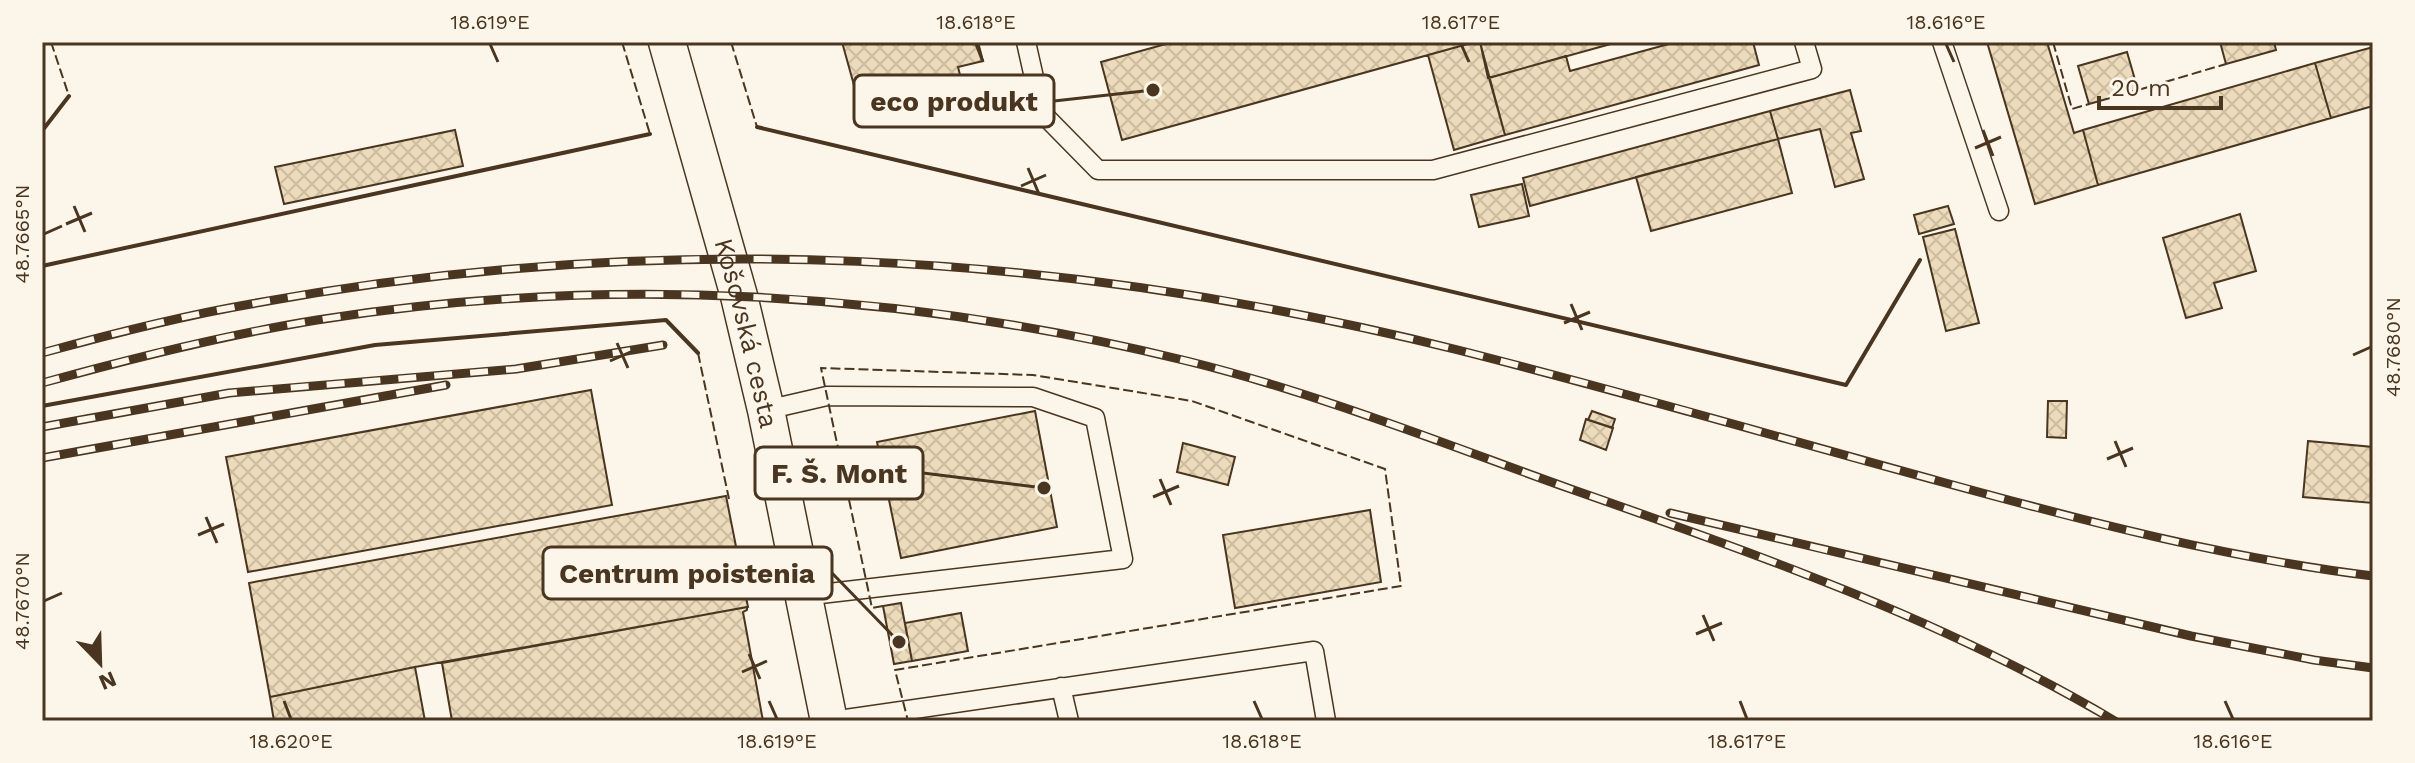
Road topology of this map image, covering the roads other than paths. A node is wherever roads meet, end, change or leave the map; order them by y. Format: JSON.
{"nodes":[{"id":1,"x":667,"y":42,"type":"edge"},
{"id":2,"x":1026,"y":42,"type":"edge"},
{"id":3,"x":1804,"y":42,"type":"edge"},
{"id":4,"x":1942,"y":42,"type":"edge"},
{"id":5,"x":1999,"y":211,"type":"dead end"},
{"id":6,"x":766,"y":410,"type":"junction"},
{"id":7,"x":803,"y":596,"type":"junction"},
{"id":8,"x":1061,"y":687,"type":"junction"},
{"id":9,"x":830,"y":721,"type":"edge"},
{"id":10,"x":1069,"y":721,"type":"edge"},
{"id":11,"x":1326,"y":721,"type":"edge"}],
"edges":[{"from":1,"to":6,"type":"street","name":"Košovská cesta"},
{"from":2,"to":3,"type":"lane"},
{"from":4,"to":5,"type":"lane"},
{"from":6,"to":7,"type":"street","name":"Košovská cesta"},
{"from":6,"to":7,"type":"lane"},
{"from":7,"to":9,"type":"street","name":"Košovská cesta"},
{"from":8,"to":9,"type":"lane"},
{"from":8,"to":10,"type":"lane"},
{"from":8,"to":11,"type":"lane"}]}
